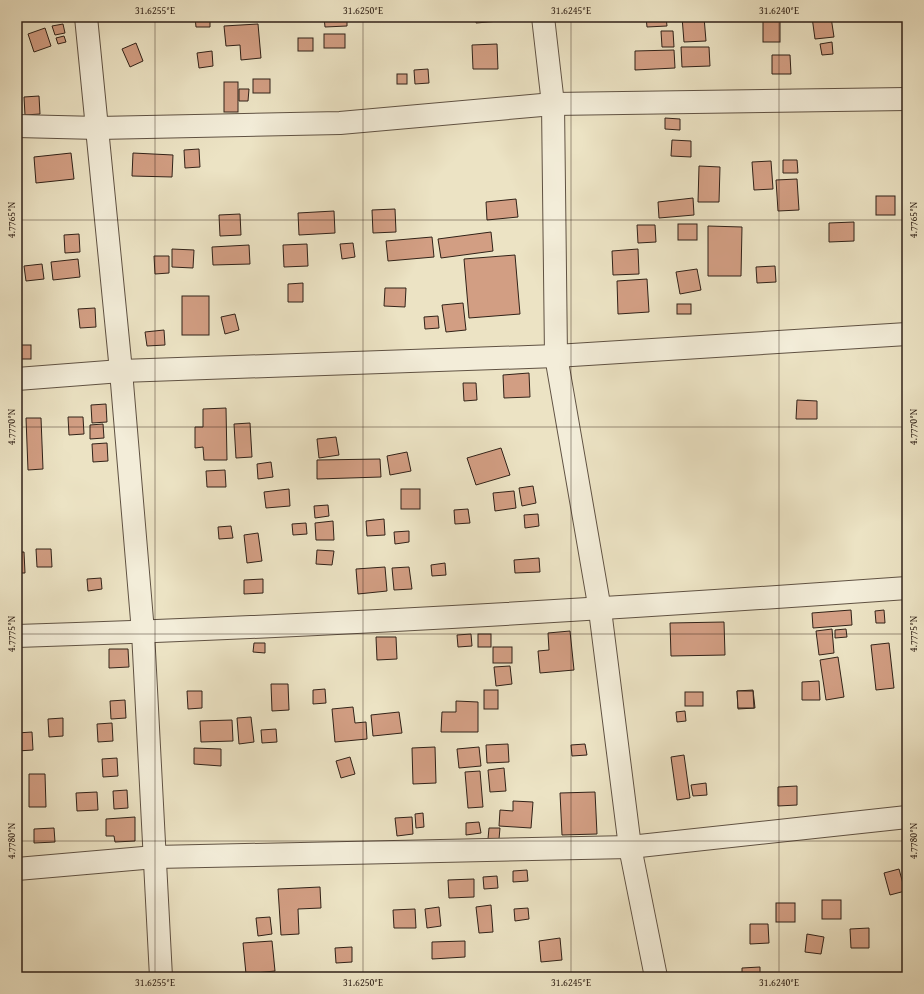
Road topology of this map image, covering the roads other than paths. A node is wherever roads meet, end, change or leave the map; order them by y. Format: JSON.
{"nodes":[{"id":1,"x":86,"y":17,"type":"edge"},
{"id":2,"x":543,"y":17,"type":"edge"},
{"id":3,"x":907,"y":99,"type":"edge"},
{"id":4,"x":553,"y":104,"type":"junction"},
{"id":5,"x":17,"y":126,"type":"edge"},
{"id":6,"x":98,"y":128,"type":"junction"},
{"id":7,"x":907,"y":334,"type":"edge"},
{"id":8,"x":556,"y":356,"type":"junction"},
{"id":9,"x":121,"y":371,"type":"junction"},
{"id":10,"x":17,"y":379,"type":"edge"},
{"id":11,"x":907,"y":588,"type":"edge"},
{"id":12,"x":600,"y":610,"type":"junction"},
{"id":13,"x":143,"y":632,"type":"junction"},
{"id":14,"x":17,"y":636,"type":"edge"},
{"id":15,"x":907,"y":817,"type":"edge"},
{"id":16,"x":630,"y":847,"type":"junction"},
{"id":17,"x":155,"y":857,"type":"junction"},
{"id":18,"x":17,"y":869,"type":"edge"},
{"id":19,"x":162,"y":977,"type":"edge"},
{"id":20,"x":656,"y":977,"type":"edge"}],
"edges":[{"from":1,"to":6,"type":"street"},
{"from":2,"to":4,"type":"street"},
{"from":3,"to":4,"type":"street"},
{"from":4,"to":6,"type":"street"},
{"from":4,"to":8,"type":"street"},
{"from":5,"to":6,"type":"street"},
{"from":6,"to":9,"type":"street"},
{"from":7,"to":8,"type":"street"},
{"from":8,"to":9,"type":"street"},
{"from":8,"to":12,"type":"street"},
{"from":9,"to":10,"type":"street"},
{"from":9,"to":13,"type":"street"},
{"from":11,"to":12,"type":"street"},
{"from":12,"to":13,"type":"street"},
{"from":12,"to":16,"type":"street"},
{"from":13,"to":14,"type":"street"},
{"from":13,"to":17,"type":"street"},
{"from":15,"to":16,"type":"street"},
{"from":16,"to":17,"type":"street"},
{"from":16,"to":20,"type":"street"},
{"from":17,"to":18,"type":"street"},
{"from":17,"to":19,"type":"street"}]}
